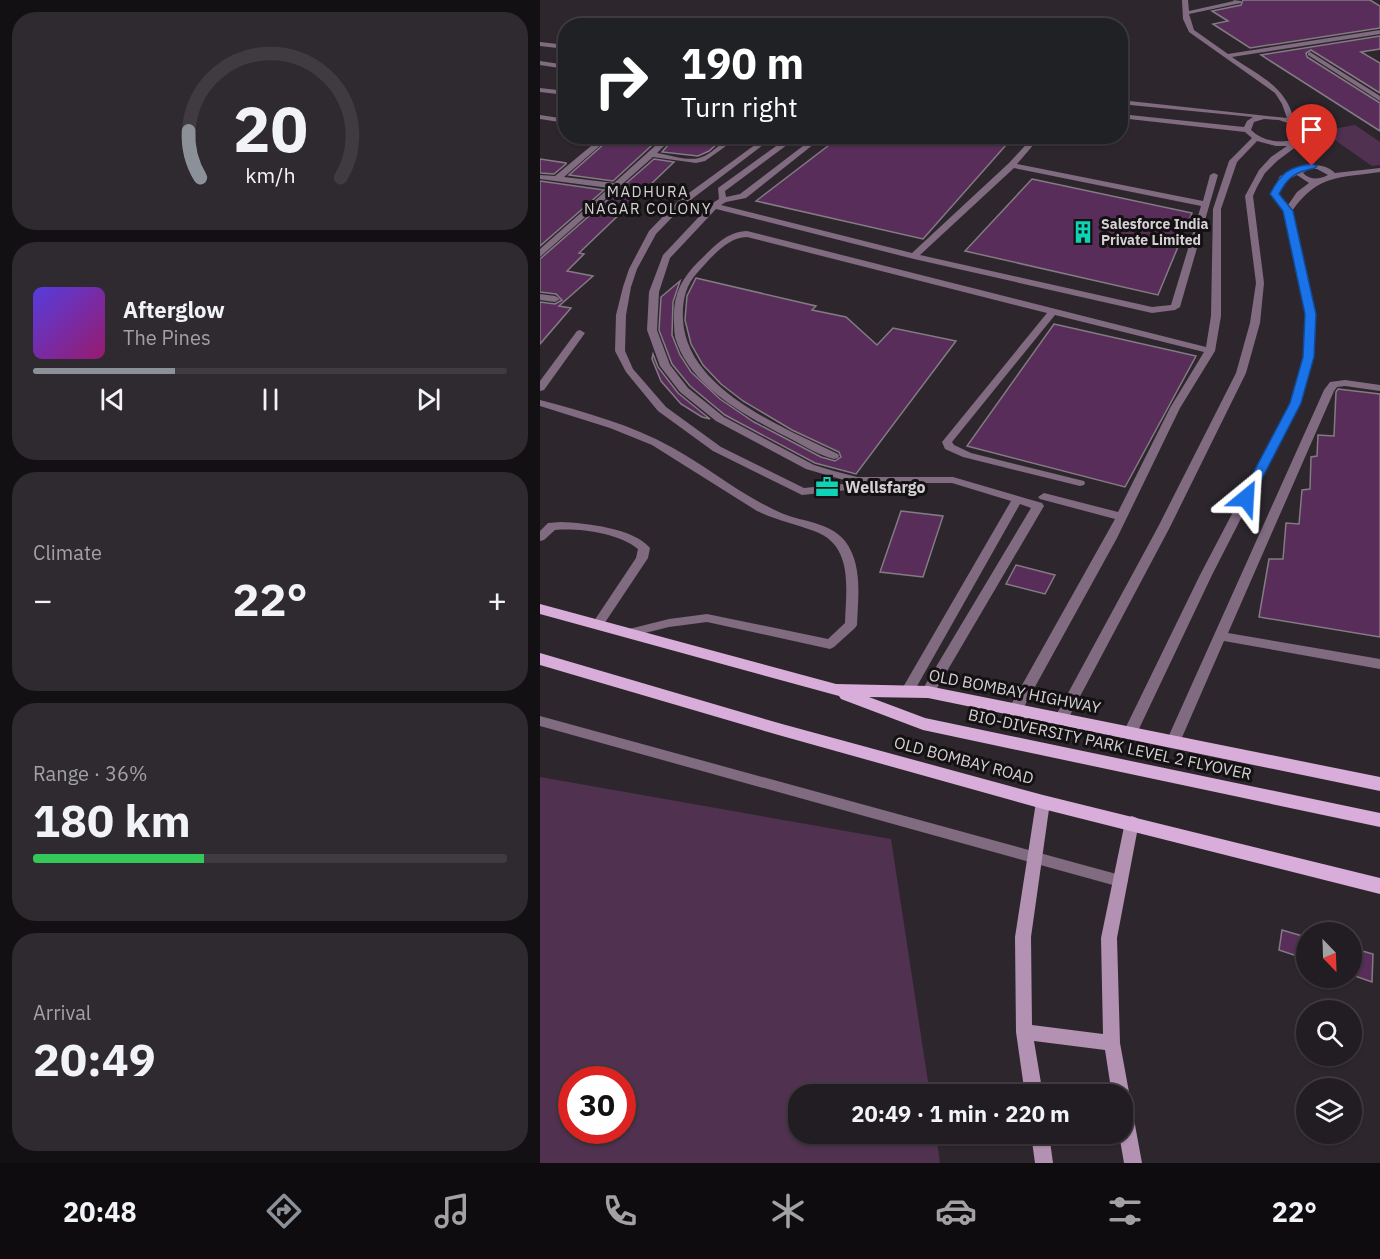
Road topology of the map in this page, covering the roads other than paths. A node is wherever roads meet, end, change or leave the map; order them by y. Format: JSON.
{"nodes":[{"id":1,"x":1225,"y":0,"type":"edge"},
{"id":2,"x":1236,"y":0,"type":"edge"},
{"id":3,"x":1185,"y":6,"type":"edge"},
{"id":4,"x":1380,"y":32,"type":"edge"},
{"id":5,"x":540,"y":44,"type":"edge"},
{"id":6,"x":558,"y":45,"type":"edge"},
{"id":7,"x":1310,"y":54,"type":"dead end"},
{"id":8,"x":1225,"y":56,"type":"junction"},
{"id":9,"x":540,"y":63,"type":"edge"},
{"id":10,"x":558,"y":66,"type":"edge"},
{"id":11,"x":540,"y":90,"type":"edge"},
{"id":12,"x":558,"y":92,"type":"edge"},
{"id":13,"x":1380,"y":99,"type":"edge"},
{"id":14,"x":1128,"y":103,"type":"edge"},
{"id":15,"x":540,"y":117,"type":"edge"},
{"id":16,"x":1128,"y":117,"type":"edge"},
{"id":17,"x":1262,"y":117,"type":"junction"},
{"id":18,"x":558,"y":120,"type":"edge"},
{"id":19,"x":1291,"y":120,"type":"junction"},
{"id":20,"x":1247,"y":130,"type":"junction"},
{"id":21,"x":1256,"y":138,"type":"junction"},
{"id":22,"x":1296,"y":143,"type":"junction"},
{"id":23,"x":598,"y":144,"type":"edge"},
{"id":24,"x":662,"y":144,"type":"edge"},
{"id":25,"x":726,"y":144,"type":"edge"},
{"id":26,"x":761,"y":144,"type":"edge"},
{"id":27,"x":785,"y":144,"type":"edge"},
{"id":28,"x":811,"y":144,"type":"edge"},
{"id":29,"x":1031,"y":144,"type":"edge"},
{"id":30,"x":651,"y":154,"type":"junction"},
{"id":31,"x":1012,"y":165,"type":"junction"},
{"id":32,"x":1380,"y":170,"type":"edge"},
{"id":33,"x":1298,"y":172,"type":"junction"},
{"id":34,"x":1214,"y":175,"type":"dead end"},
{"id":35,"x":1332,"y":177,"type":"junction"},
{"id":36,"x":540,"y":178,"type":"edge"},
{"id":37,"x":556,"y":179,"type":"junction"},
{"id":38,"x":1316,"y":181,"type":"junction"},
{"id":39,"x":616,"y":186,"type":"junction"},
{"id":40,"x":719,"y":203,"type":"junction"},
{"id":41,"x":1206,"y":204,"type":"junction"},
{"id":42,"x":1288,"y":211,"type":"junction"},
{"id":43,"x":540,"y":254,"type":"edge"},
{"id":44,"x":914,"y":256,"type":"junction"},
{"id":45,"x":540,"y":297,"type":"edge"},
{"id":46,"x":555,"y":299,"type":"dead end"},
{"id":47,"x":1052,"y":312,"type":"junction"},
{"id":48,"x":580,"y":333,"type":"dead end"},
{"id":49,"x":1210,"y":351,"type":"junction"},
{"id":50,"x":540,"y":388,"type":"edge"},
{"id":51,"x":1380,"y":388,"type":"edge"},
{"id":52,"x":540,"y":403,"type":"edge"},
{"id":53,"x":834,"y":456,"type":"dead end"},
{"id":54,"x":1057,"y":477,"type":"junction"},
{"id":55,"x":897,"y":482,"type":"junction"},
{"id":56,"x":1080,"y":483,"type":"dead end"},
{"id":57,"x":1017,"y":500,"type":"junction"},
{"id":58,"x":1041,"y":501,"type":"junction"},
{"id":59,"x":1122,"y":517,"type":"junction"},
{"id":60,"x":540,"y":537,"type":"edge"},
{"id":61,"x":540,"y":609,"type":"edge"},
{"id":62,"x":598,"y":624,"type":"junction"},
{"id":63,"x":629,"y":633,"type":"junction"},
{"id":64,"x":1221,"y":636,"type":"junction"},
{"id":65,"x":540,"y":659,"type":"edge"},
{"id":66,"x":1380,"y":664,"type":"edge"},
{"id":67,"x":836,"y":690,"type":"junction"},
{"id":68,"x":907,"y":692,"type":"junction"},
{"id":69,"x":928,"y":692,"type":"junction"},
{"id":70,"x":1015,"y":710,"type":"junction"},
{"id":71,"x":1062,"y":719,"type":"junction"},
{"id":72,"x":540,"y":721,"type":"edge"},
{"id":73,"x":1130,"y":733,"type":"junction"},
{"id":74,"x":1173,"y":742,"type":"junction"},
{"id":75,"x":1380,"y":784,"type":"edge"},
{"id":76,"x":1043,"y":802,"type":"junction"},
{"id":77,"x":1380,"y":820,"type":"edge"},
{"id":78,"x":1132,"y":822,"type":"junction"},
{"id":79,"x":1035,"y":858,"type":"junction"},
{"id":80,"x":1120,"y":881,"type":"junction"},
{"id":81,"x":1380,"y":886,"type":"edge"},
{"id":82,"x":1024,"y":1032,"type":"junction"},
{"id":83,"x":1112,"y":1042,"type":"junction"},
{"id":84,"x":1032,"y":1084,"type":"edge"},
{"id":85,"x":1119,"y":1084,"type":"edge"},
{"id":86,"x":1041,"y":1144,"type":"edge"},
{"id":87,"x":1130,"y":1144,"type":"edge"},
{"id":88,"x":1044,"y":1163,"type":"edge"},
{"id":89,"x":1133,"y":1163,"type":"edge"}],
"edges":[{"from":1,"to":3,"type":"street"},
{"from":2,"to":3,"type":"street"},
{"from":3,"to":8,"type":"street"},
{"from":4,"to":8,"type":"street"},
{"from":5,"to":6,"type":"street"},
{"from":7,"to":13,"type":"street"},
{"from":8,"to":19,"type":"street"},
{"from":9,"to":10,"type":"street"},
{"from":11,"to":12,"type":"street"},
{"from":14,"to":17,"type":"street"},
{"from":15,"to":18,"type":"street"},
{"from":16,"to":20,"type":"street"},
{"from":17,"to":19,"type":"street"},
{"from":17,"to":20,"type":"street"},
{"from":19,"to":22,"type":"street"},
{"from":20,"to":21,"type":"street"},
{"from":21,"to":22,"type":"street"},
{"from":21,"to":49,"type":"street"},
{"from":22,"to":71,"type":"street"},
{"from":23,"to":37,"type":"street"},
{"from":24,"to":30,"type":"street"},
{"from":25,"to":30,"type":"street"},
{"from":26,"to":55,"type":"street"},
{"from":27,"to":40,"type":"street"},
{"from":28,"to":40,"type":"street"},
{"from":29,"to":31,"type":"street"},
{"from":30,"to":39,"type":"street"},
{"from":31,"to":41,"type":"street"},
{"from":31,"to":44,"type":"street"},
{"from":32,"to":35,"type":"street"},
{"from":33,"to":35,"type":"street"},
{"from":33,"to":38,"type":"street"},
{"from":33,"to":42,"type":"street"},
{"from":34,"to":41,"type":"street"},
{"from":35,"to":38,"type":"street"},
{"from":36,"to":37,"type":"street"},
{"from":37,"to":39,"type":"street"},
{"from":38,"to":42,"type":"street"},
{"from":39,"to":43,"type":"street"},
{"from":40,"to":44,"type":"street"},
{"from":40,"to":55,"type":"street"},
{"from":41,"to":44,"type":"street"},
{"from":42,"to":73,"type":"street"},
{"from":45,"to":46,"type":"street"},
{"from":47,"to":49,"type":"street"},
{"from":47,"to":53,"type":"street"},
{"from":47,"to":54,"type":"street"},
{"from":48,"to":50,"type":"street"},
{"from":49,"to":59,"type":"street"},
{"from":51,"to":64,"type":"street"},
{"from":52,"to":63,"type":"street"},
{"from":54,"to":56,"type":"street"},
{"from":54,"to":58,"type":"street"},
{"from":55,"to":57,"type":"street"},
{"from":57,"to":58,"type":"street"},
{"from":57,"to":68,"type":"street"},
{"from":58,"to":59,"type":"street"},
{"from":58,"to":69,"type":"street"},
{"from":59,"to":70,"type":"street"},
{"from":60,"to":62,"type":"street"},
{"from":61,"to":62,"type":"main road","name":"OLD BOMBAY HIGHWAY"},
{"from":62,"to":63,"type":"main road","name":"OLD BOMBAY HIGHWAY"},
{"from":63,"to":67,"type":"main road","name":"OLD BOMBAY HIGHWAY"},
{"from":64,"to":66,"type":"street"},
{"from":64,"to":74,"type":"street"},
{"from":65,"to":76,"type":"main road","name":"OLD BOMBAY ROAD"},
{"from":67,"to":68,"type":"main road","name":"OLD BOMBAY HIGHWAY"},
{"from":67,"to":77,"type":"main road","name":"BIO-DIVERSITY PARK LEVEL 2 FLYOVER"},
{"from":68,"to":69,"type":"main road","name":"OLD BOMBAY HIGHWAY"},
{"from":69,"to":70,"type":"main road","name":"OLD BOMBAY HIGHWAY"},
{"from":70,"to":71,"type":"main road","name":"OLD BOMBAY HIGHWAY"},
{"from":71,"to":73,"type":"main road","name":"OLD BOMBAY HIGHWAY"},
{"from":72,"to":79,"type":"street"},
{"from":73,"to":74,"type":"main road","name":"OLD BOMBAY HIGHWAY"},
{"from":74,"to":75,"type":"main road","name":"OLD BOMBAY HIGHWAY"},
{"from":76,"to":78,"type":"main road","name":"OLD BOMBAY ROAD"},
{"from":76,"to":79,"type":"street"},
{"from":78,"to":80,"type":"street"},
{"from":78,"to":81,"type":"main road","name":"OLD BOMBAY ROAD"},
{"from":79,"to":80,"type":"street"},
{"from":79,"to":82,"type":"street"},
{"from":80,"to":83,"type":"street"},
{"from":82,"to":83,"type":"street"},
{"from":82,"to":84,"type":"street"},
{"from":83,"to":85,"type":"street"},
{"from":86,"to":88,"type":"street"},
{"from":87,"to":89,"type":"street"}]}
